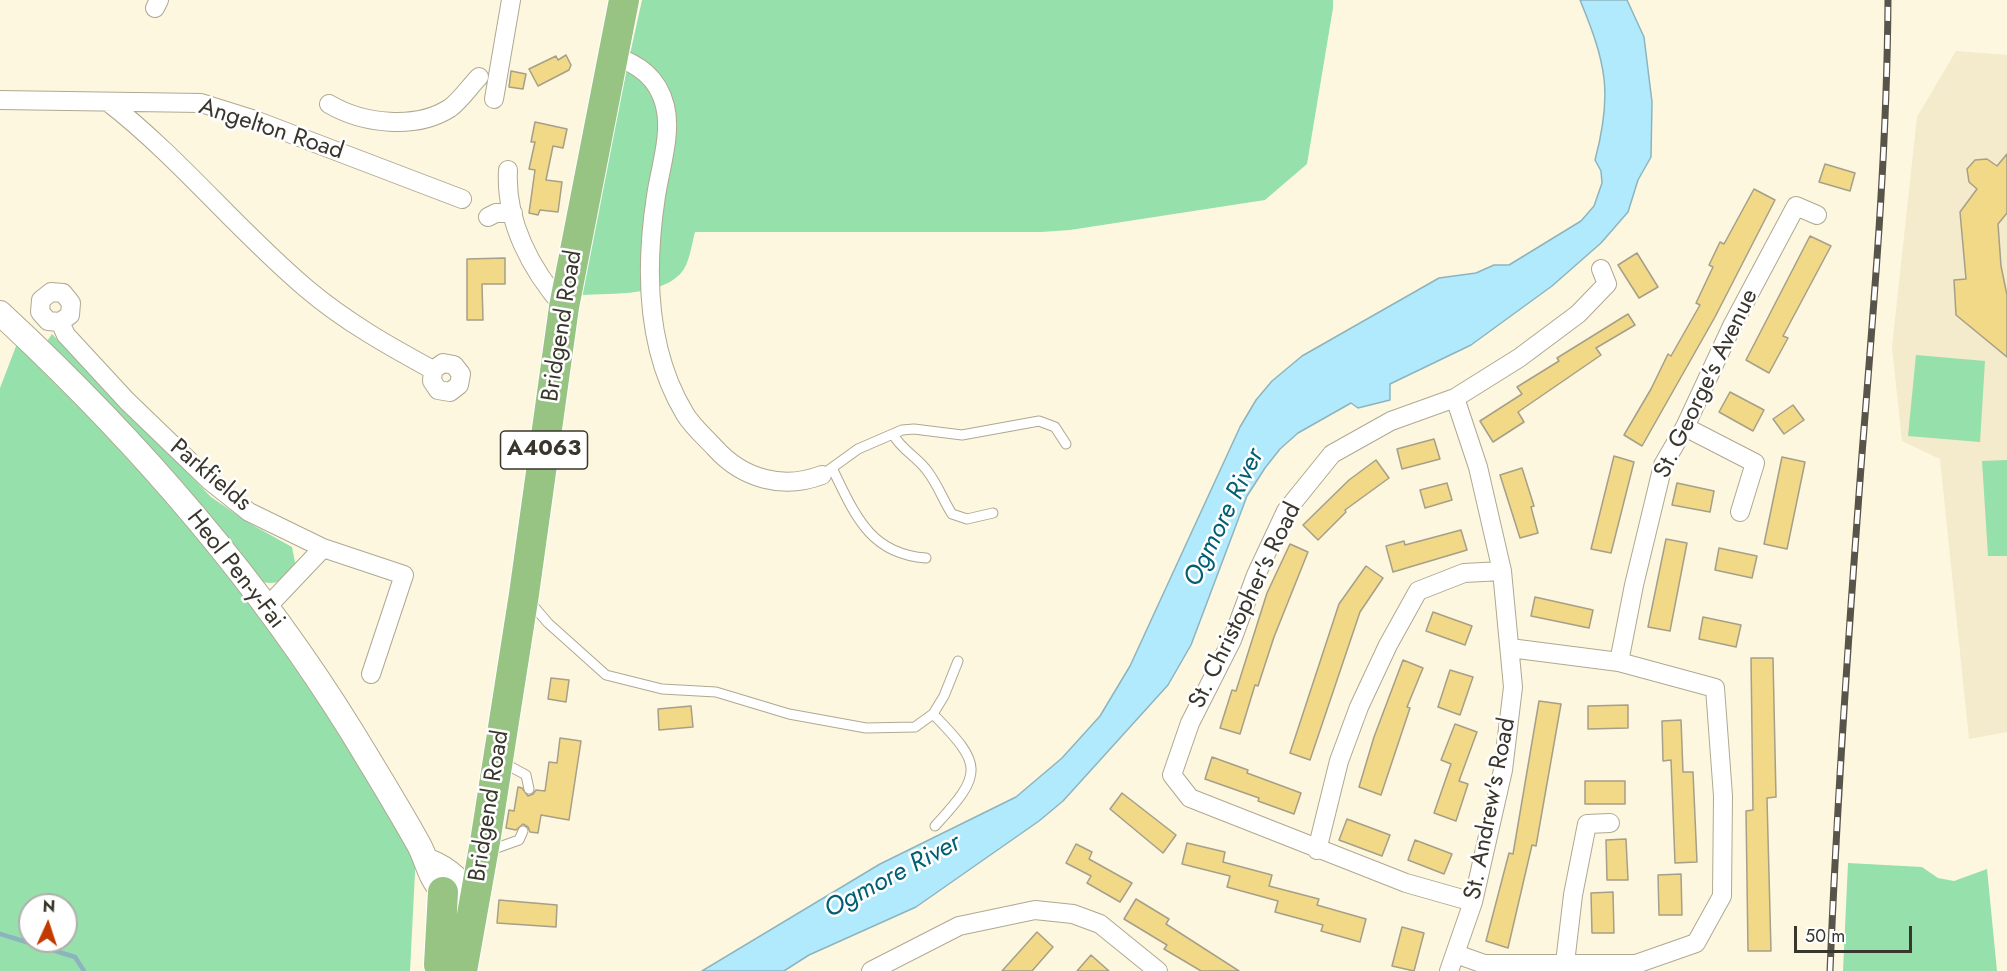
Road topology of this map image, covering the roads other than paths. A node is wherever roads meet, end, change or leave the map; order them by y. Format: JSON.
{"nodes":[{"id":1,"x":511,"y":0,"type":"edge"},
{"id":2,"x":624,"y":0,"type":"edge"},
{"id":3,"x":612,"y":56,"type":"junction"},
{"id":4,"x":497,"y":81,"type":"junction"},
{"id":5,"x":494,"y":99,"type":"dead end"},
{"id":6,"x":0,"y":100,"type":"edge"},
{"id":7,"x":108,"y":102,"type":"junction"},
{"id":8,"x":329,"y":104,"type":"dead end"},
{"id":9,"x":508,"y":170,"type":"dead end"},
{"id":10,"x":462,"y":199,"type":"dead end"},
{"id":11,"x":513,"y":213,"type":"junction"},
{"id":12,"x":1817,"y":215,"type":"dead end"},
{"id":13,"x":488,"y":218,"type":"dead end"},
{"id":14,"x":1601,"y":269,"type":"dead end"},
{"id":15,"x":564,"y":307,"type":"junction"},
{"id":16,"x":0,"y":313,"type":"edge"},
{"id":17,"x":60,"y":322,"type":"dead end"},
{"id":18,"x":433,"y":370,"type":"dead end"},
{"id":19,"x":1455,"y":398,"type":"junction"},
{"id":20,"x":1685,"y":427,"type":"junction"},
{"id":21,"x":893,"y":434,"type":"junction"},
{"id":22,"x":1066,"y":444,"type":"dead end"},
{"id":23,"x":827,"y":472,"type":"junction"},
{"id":24,"x":1740,"y":512,"type":"dead end"},
{"id":25,"x":993,"y":513,"type":"dead end"},
{"id":26,"x":323,"y":548,"type":"junction"},
{"id":27,"x":926,"y":558,"type":"dead end"},
{"id":28,"x":1502,"y":571,"type":"junction"},
{"id":29,"x":524,"y":594,"type":"junction"},
{"id":30,"x":267,"y":607,"type":"junction"},
{"id":31,"x":1510,"y":648,"type":"junction"},
{"id":32,"x":958,"y":661,"type":"dead end"},
{"id":33,"x":1619,"y":662,"type":"junction"},
{"id":34,"x":371,"y":674,"type":"dead end"},
{"id":35,"x":933,"y":714,"type":"junction"},
{"id":36,"x":497,"y":760,"type":"junction"},
{"id":37,"x":529,"y":789,"type":"dead end"},
{"id":38,"x":1610,"y":823,"type":"dead end"},
{"id":39,"x":935,"y":826,"type":"dead end"},
{"id":40,"x":522,"y":831,"type":"dead end"},
{"id":41,"x":1317,"y":850,"type":"junction"},
{"id":42,"x":483,"y":853,"type":"junction"},
{"id":43,"x":437,"y":873,"type":"junction"},
{"id":44,"x":1473,"y":902,"type":"junction"},
{"id":45,"x":475,"y":903,"type":"junction"},
{"id":46,"x":1456,"y":954,"type":"junction"},
{"id":47,"x":1565,"y":963,"type":"junction"},
{"id":48,"x":442,"y":971,"type":"edge"},
{"id":49,"x":462,"y":971,"type":"edge"},
{"id":50,"x":871,"y":971,"type":"edge"},
{"id":51,"x":1158,"y":971,"type":"edge"},
{"id":52,"x":1449,"y":971,"type":"edge"}],
"edges":[{"from":1,"to":4,"type":"street"},
{"from":2,"to":3,"type":"main road","name":"Bridgend Road","number":"A4063"},
{"from":3,"to":15,"type":"main road","name":"Bridgend Road","number":"A4063"},
{"from":3,"to":23,"type":"street"},
{"from":4,"to":5,"type":"street"},
{"from":4,"to":8,"type":"street"},
{"from":6,"to":7,"type":"street","name":"Angelton Road"},
{"from":7,"to":10,"type":"street","name":"Angelton Road"},
{"from":7,"to":18,"type":"street"},
{"from":9,"to":11,"type":"street"},
{"from":11,"to":13,"type":"street"},
{"from":11,"to":15,"type":"street"},
{"from":12,"to":20,"type":"street","name":"St. George's Avenue"},
{"from":14,"to":19,"type":"street","name":"St. Christopher's Road"},
{"from":15,"to":29,"type":"main road","name":"Bridgend Road","number":"A4063"},
{"from":16,"to":30,"type":"street","name":"Heol Pen-y-Fai"},
{"from":17,"to":26,"type":"street","name":"Parkfields"},
{"from":19,"to":28,"type":"street","name":"St. Andrew's Road"},
{"from":19,"to":41,"type":"street","name":"St. Christopher's Road"},
{"from":20,"to":24,"type":"street"},
{"from":20,"to":33,"type":"street","name":"St. George's Avenue"},
{"from":21,"to":22,"type":"lane"},
{"from":21,"to":23,"type":"lane"},
{"from":21,"to":25,"type":"lane"},
{"from":23,"to":27,"type":"lane"},
{"from":26,"to":30,"type":"street"},
{"from":26,"to":34,"type":"street","name":"Parkfields"},
{"from":28,"to":31,"type":"street","name":"St. Andrew's Road"},
{"from":28,"to":41,"type":"street"},
{"from":29,"to":35,"type":"lane"},
{"from":29,"to":36,"type":"main road","name":"Bridgend Road","number":"A4063"},
{"from":30,"to":43,"type":"street","name":"Heol Pen-y-Fai"},
{"from":31,"to":33,"type":"street"},
{"from":31,"to":44,"type":"street","name":"St. Andrew's Road"},
{"from":32,"to":35,"type":"lane"},
{"from":33,"to":47,"type":"street"},
{"from":35,"to":39,"type":"lane"},
{"from":36,"to":37,"type":"lane"},
{"from":36,"to":42,"type":"main road","name":"Bridgend Road","number":"A4063"},
{"from":38,"to":47,"type":"street"},
{"from":40,"to":42,"type":"lane"},
{"from":41,"to":44,"type":"street","name":"St. Christopher's Road"},
{"from":42,"to":43,"type":"street"},
{"from":42,"to":45,"type":"main road","name":"Bridgend Road","number":"A4063"},
{"from":43,"to":45,"type":"street","name":"Heol Pen-y-Fai"},
{"from":43,"to":48,"type":"main road"},
{"from":44,"to":46,"type":"street","name":"St. Andrew's Road"},
{"from":45,"to":49,"type":"main road","number":"A4063"},
{"from":46,"to":47,"type":"street"},
{"from":46,"to":52,"type":"street","name":"St. Andrew's Road"},
{"from":50,"to":51,"type":"street"}]}
